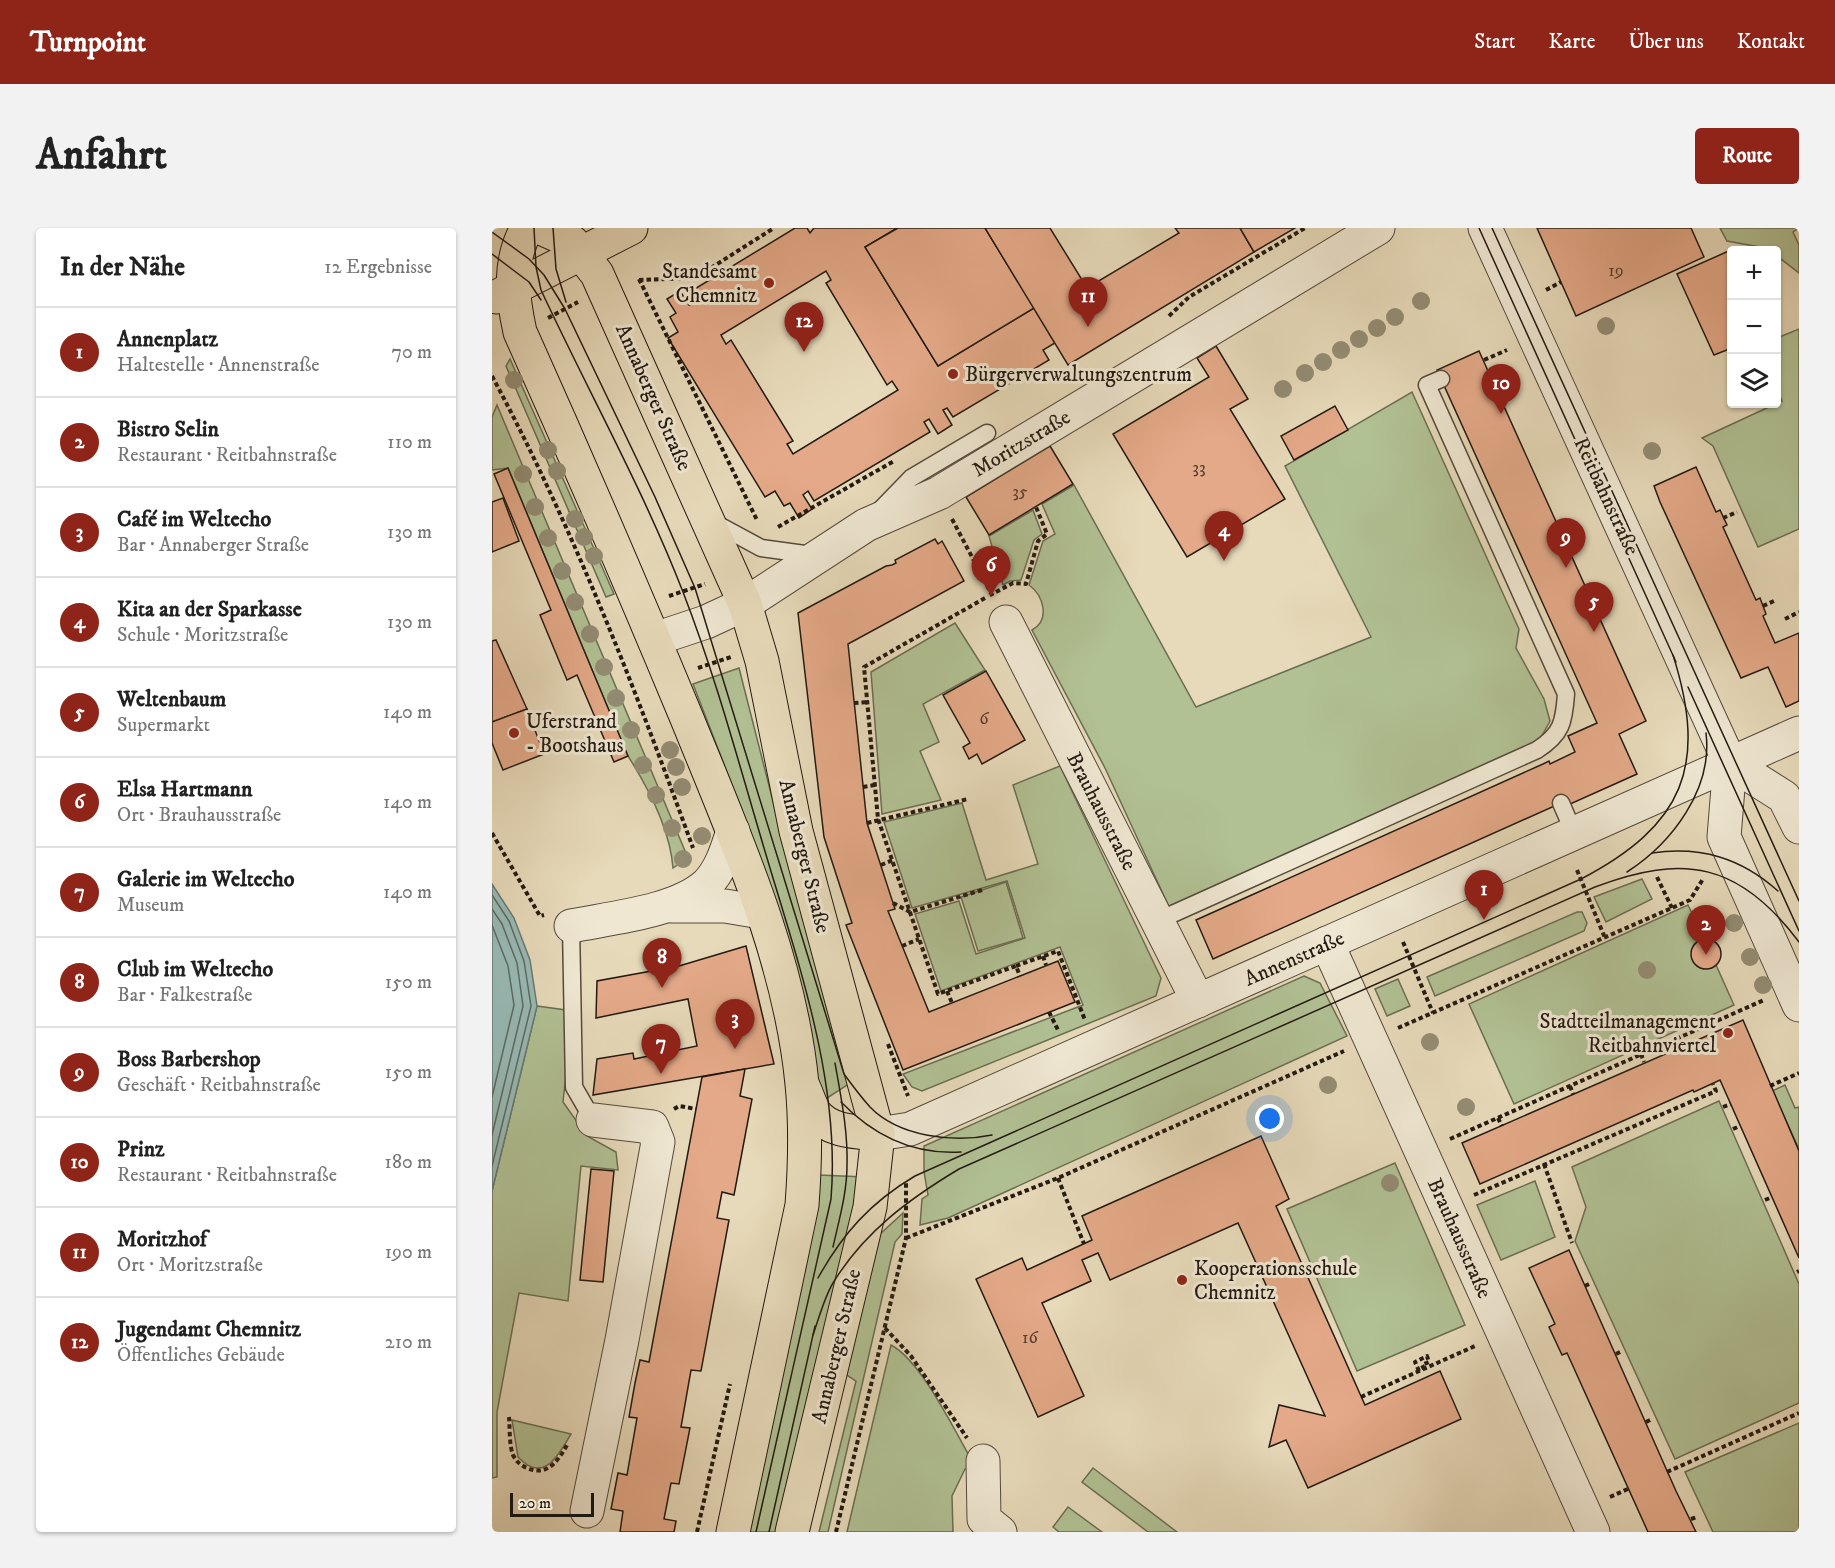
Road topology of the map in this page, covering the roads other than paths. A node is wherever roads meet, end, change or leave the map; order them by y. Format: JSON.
{"nodes":[{"id":1,"x":527,"y":228,"type":"edge"},
{"id":2,"x":541,"y":228,"type":"edge"},
{"id":3,"x":632,"y":228,"type":"edge"},
{"id":4,"x":1378,"y":228,"type":"edge"},
{"id":5,"x":1485,"y":228,"type":"edge"},
{"id":6,"x":584,"y":254,"type":"junction"},
{"id":7,"x":502,"y":294,"type":"edge"},
{"id":8,"x":1442,"y":379,"type":"dead end"},
{"id":9,"x":987,"y":433,"type":"dead end"},
{"id":10,"x":708,"y":518,"type":"junction"},
{"id":11,"x":866,"y":525,"type":"junction"},
{"id":12,"x":819,"y":555,"type":"junction"},
{"id":13,"x":745,"y":604,"type":"junction"},
{"id":14,"x":999,"y":608,"type":"road end"},
{"id":15,"x":655,"y":639,"type":"junction"},
{"id":16,"x":1799,"y":732,"type":"edge"},
{"id":17,"x":1730,"y":763,"type":"junction"},
{"id":18,"x":1560,"y":803,"type":"dead end"},
{"id":19,"x":1799,"y":827,"type":"edge"},
{"id":20,"x":733,"y":831,"type":"junction"},
{"id":21,"x":1574,"y":832,"type":"junction"},
{"id":22,"x":667,"y":906,"type":"junction"},
{"id":23,"x":761,"y":912,"type":"junction"},
{"id":24,"x":560,"y":920,"type":"joint"},
{"id":25,"x":1157,"y":921,"type":"junction"},
{"id":26,"x":1327,"y":943,"type":"junction"},
{"id":27,"x":1795,"y":996,"type":"edge"},
{"id":28,"x":1198,"y":1001,"type":"junction"},
{"id":29,"x":802,"y":1084,"type":"junction"},
{"id":30,"x":593,"y":1120,"type":"joint"},
{"id":31,"x":894,"y":1132,"type":"junction"},
{"id":32,"x":983,"y":1461,"type":"road end"},
{"id":33,"x":587,"y":1511,"type":"dead end"},
{"id":34,"x":733,"y":1532,"type":"edge"},
{"id":35,"x":792,"y":1532,"type":"edge"},
{"id":36,"x":1000,"y":1532,"type":"edge"},
{"id":37,"x":1593,"y":1532,"type":"edge"}],
"edges":[{"from":1,"to":7,"type":"main road"},
{"from":2,"to":6,"type":"main road","name":"Annaberger Straße"},
{"from":3,"to":6,"type":"main road"},
{"from":4,"to":11,"type":"street","name":"Moritzstraße"},
{"from":5,"to":17,"type":"street","name":"Reitbahnstraße"},
{"from":6,"to":7,"type":"main road"},
{"from":6,"to":10,"type":"main road","name":"Annaberger Straße"},
{"from":7,"to":15,"type":"main road"},
{"from":8,"to":25,"type":"lane"},
{"from":9,"to":11,"type":"lane"},
{"from":10,"to":12,"type":"lane"},
{"from":10,"to":13,"type":"main road","name":"Annaberger Straße"},
{"from":11,"to":12,"type":"street","name":"Moritzstraße"},
{"from":12,"to":13,"type":"street","name":"Moritzstraße"},
{"from":13,"to":15,"type":"street","name":"Moritzstraße"},
{"from":13,"to":31,"type":"main road","name":"Annaberger Straße"},
{"from":14,"to":25,"type":"street","name":"Brauhausstraße"},
{"from":15,"to":20,"type":"main road"},
{"from":16,"to":17,"type":"street","name":"Annenstraße"},
{"from":17,"to":19,"type":"street"},
{"from":17,"to":21,"type":"street","name":"Annenstraße"},
{"from":17,"to":27,"type":"street","name":"Reitbahnstraße"},
{"from":18,"to":21,"type":"lane"},
{"from":20,"to":22,"type":"street"},
{"from":20,"to":23,"type":"main road"},
{"from":21,"to":26,"type":"street","name":"Annenstraße"},
{"from":22,"to":23,"type":"street"},
{"from":22,"to":24,"type":"street"},
{"from":23,"to":29,"type":"main road"},
{"from":24,"to":30,"type":"lane"},
{"from":25,"to":28,"type":"street","name":"Brauhausstraße"},
{"from":26,"to":28,"type":"street","name":"Annenstraße"},
{"from":26,"to":37,"type":"street","name":"Brauhausstraße"},
{"from":28,"to":31,"type":"street","name":"Annenstraße"},
{"from":29,"to":31,"type":"main road","name":"Annenstraße"},
{"from":29,"to":34,"type":"main road"},
{"from":30,"to":33,"type":"street"},
{"from":31,"to":35,"type":"main road","name":"Annaberger Straße"},
{"from":32,"to":36,"type":"street"}]}
